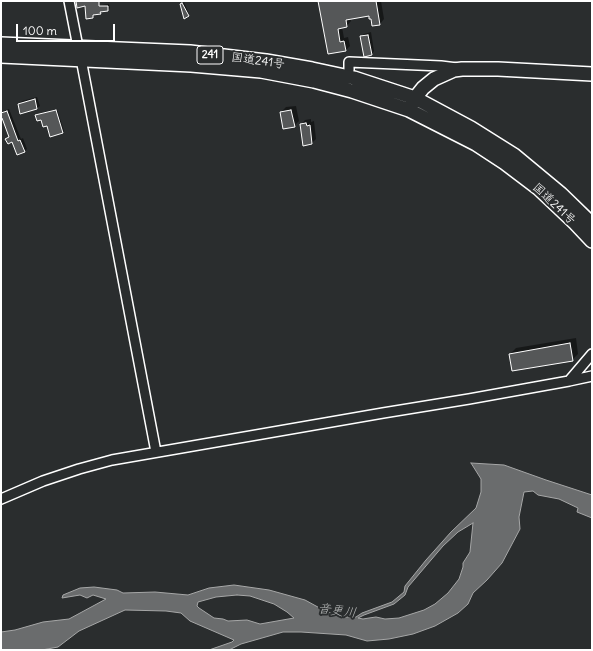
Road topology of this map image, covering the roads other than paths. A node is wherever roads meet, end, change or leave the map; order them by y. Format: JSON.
{"nodes":[{"id":1,"x":69,"y":1,"type":"edge"},
{"id":2,"x":1,"y":44,"type":"edge"},
{"id":3,"x":80,"y":53,"type":"junction"},
{"id":4,"x":1,"y":56,"type":"edge"},
{"id":5,"x":462,"y":69,"type":"junction"},
{"id":6,"x":349,"y":70,"type":"dead end"},
{"id":7,"x":592,"y":74,"type":"edge"},
{"id":8,"x":415,"y":98,"type":"junction"},
{"id":9,"x":409,"y":110,"type":"junction"},
{"id":10,"x":592,"y":224,"type":"edge"},
{"id":11,"x":592,"y":241,"type":"edge"},
{"id":12,"x":592,"y":354,"type":"edge"},
{"id":13,"x":592,"y":376,"type":"edge"},
{"id":14,"x":569,"y":381,"type":"junction"},
{"id":15,"x":156,"y":452,"type":"junction"},
{"id":16,"x":1,"y":500,"type":"edge"}],
"edges":[{"from":1,"to":3,"type":"street"},
{"from":2,"to":3,"type":"highway","name":"国道241号","number":"241"},
{"from":3,"to":4,"type":"highway","name":"国道241号","number":"241"},
{"from":3,"to":8,"type":"highway","name":"国道241号","number":"241"},
{"from":3,"to":9,"type":"highway","name":"国道241号","number":"241"},
{"from":3,"to":15,"type":"street"},
{"from":5,"to":6,"type":"street"},
{"from":5,"to":7,"type":"highway"},
{"from":5,"to":8,"type":"highway"},
{"from":8,"to":9,"type":"highway"},
{"from":8,"to":10,"type":"highway","name":"国道241号","number":"241"},
{"from":9,"to":11,"type":"highway","name":"国道241号","number":"241"},
{"from":12,"to":14,"type":"street"},
{"from":13,"to":14,"type":"street"},
{"from":14,"to":15,"type":"street"},
{"from":15,"to":16,"type":"street"}]}
